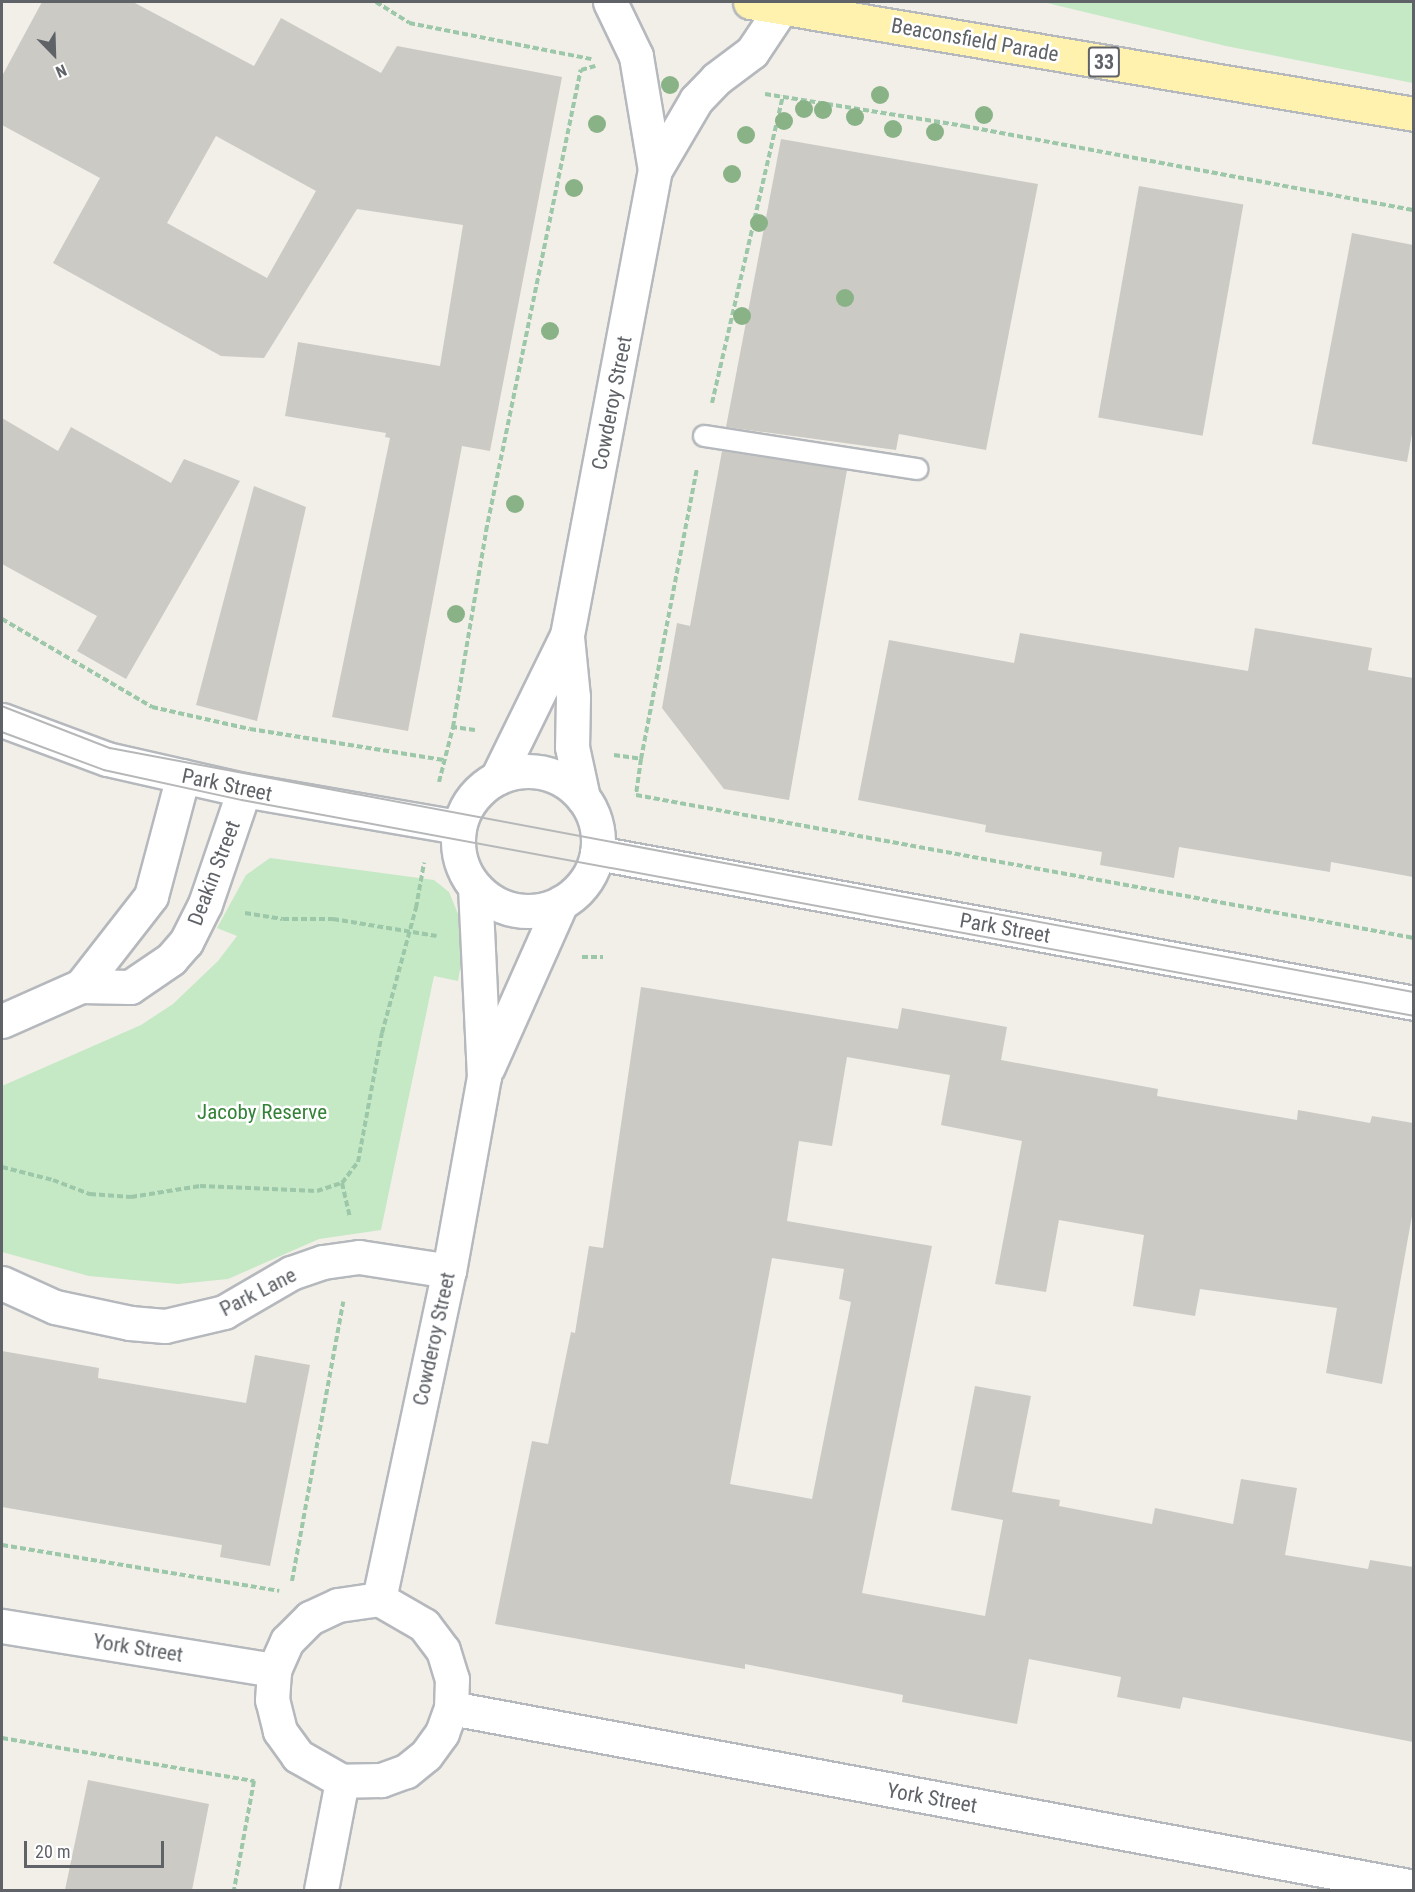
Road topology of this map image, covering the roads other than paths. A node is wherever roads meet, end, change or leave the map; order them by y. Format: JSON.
{"nodes":[{"id":1,"x":610,"y":2,"type":"edge"},
{"id":2,"x":750,"y":2,"type":"edge"},
{"id":3,"x":782,"y":7,"type":"junction"},
{"id":4,"x":1413,"y":114,"type":"edge"},
{"id":5,"x":656,"y":170,"type":"junction"},
{"id":6,"x":704,"y":436,"type":"dead end"},
{"id":7,"x":917,"y":469,"type":"dead end"},
{"id":8,"x":567,"y":635,"type":"junction"},
{"id":9,"x":2,"y":720,"type":"edge"},
{"id":10,"x":183,"y":776,"type":"junction"},
{"id":11,"x":497,"y":778,"type":"junction"},
{"id":12,"x":244,"y":790,"type":"junction"},
{"id":13,"x":583,"y":798,"type":"junction"},
{"id":14,"x":459,"y":827,"type":"junction"},
{"id":15,"x":597,"y":853,"type":"junction"},
{"id":16,"x":475,"y":888,"type":"junction"},
{"id":17,"x":561,"y":903,"type":"junction"},
{"id":18,"x":81,"y":986,"type":"junction"},
{"id":19,"x":1413,"y":1003,"type":"edge"},
{"id":20,"x":2,"y":1022,"type":"edge"},
{"id":21,"x":484,"y":1077,"type":"junction"},
{"id":22,"x":449,"y":1271,"type":"junction"},
{"id":23,"x":2,"y":1283,"type":"edge"},
{"id":24,"x":379,"y":1599,"type":"junction"},
{"id":25,"x":2,"y":1626,"type":"edge"},
{"id":26,"x":274,"y":1670,"type":"junction"},
{"id":27,"x":451,"y":1708,"type":"junction"},
{"id":28,"x":342,"y":1781,"type":"junction"},
{"id":29,"x":1413,"y":1887,"type":"edge"},
{"id":30,"x":321,"y":1890,"type":"edge"}],
"edges":[{"from":1,"to":5,"type":"street","name":"Cowderoy Street"},
{"from":2,"to":3,"type":"main road","name":"Beaconsfield Parade","number":"33"},
{"from":3,"to":4,"type":"main road","name":"Beaconsfield Parade","number":"33"},
{"from":3,"to":5,"type":"street","name":"Cowderoy Street"},
{"from":5,"to":8,"type":"street","name":"Cowderoy Street"},
{"from":6,"to":7,"type":"lane"},
{"from":8,"to":11,"type":"street","name":"Cowderoy Street"},
{"from":8,"to":13,"type":"street","name":"Cowderoy Street"},
{"from":9,"to":10,"type":"street","name":"Park Street"},
{"from":10,"to":12,"type":"street","name":"Park Street"},
{"from":10,"to":18,"type":"street","name":"Deakin Street"},
{"from":11,"to":13,"type":"street"},
{"from":11,"to":14,"type":"street"},
{"from":12,"to":14,"type":"street","name":"Park Street"},
{"from":12,"to":18,"type":"street","name":"Deakin Street"},
{"from":13,"to":15,"type":"street"},
{"from":14,"to":16,"type":"street"},
{"from":15,"to":17,"type":"street"},
{"from":15,"to":19,"type":"street","name":"Park Street"},
{"from":16,"to":17,"type":"street"},
{"from":16,"to":21,"type":"street","name":"Cowderoy Street"},
{"from":17,"to":21,"type":"street","name":"Cowderoy Street"},
{"from":18,"to":20,"type":"street","name":"Deakin Street"},
{"from":21,"to":22,"type":"street","name":"Cowderoy Street"},
{"from":22,"to":23,"type":"street","name":"Park Lane"},
{"from":22,"to":24,"type":"street","name":"Cowderoy Street"},
{"from":24,"to":26,"type":"street"},
{"from":24,"to":27,"type":"street"},
{"from":25,"to":26,"type":"street","name":"York Street"},
{"from":26,"to":28,"type":"street"},
{"from":27,"to":28,"type":"street"},
{"from":27,"to":29,"type":"street","name":"York Street"},
{"from":28,"to":30,"type":"street"}]}
